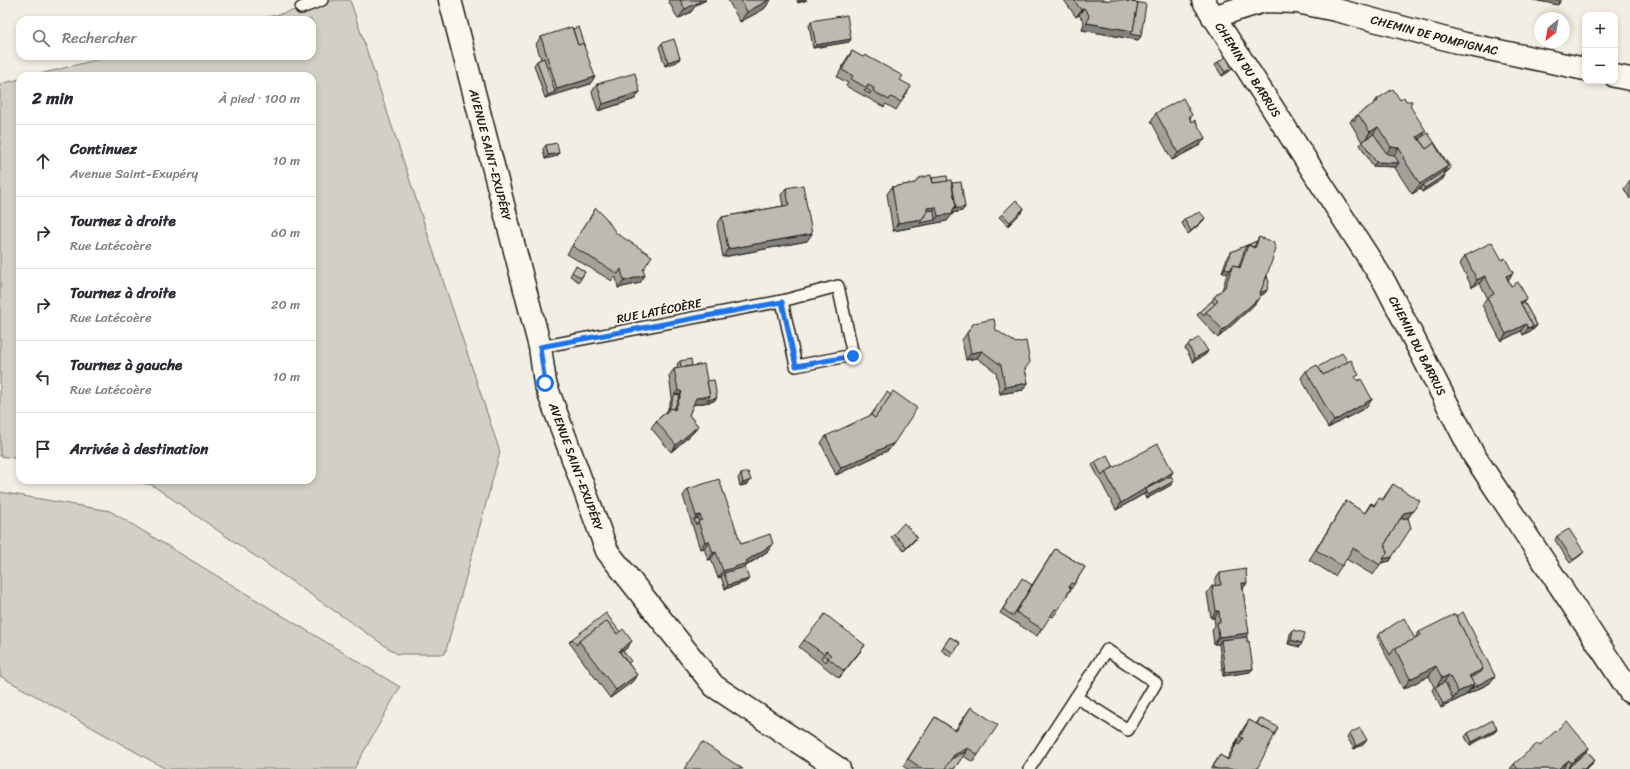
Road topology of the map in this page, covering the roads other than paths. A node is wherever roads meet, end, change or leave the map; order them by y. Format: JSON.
{"nodes":[{"id":1,"x":322,"y":0,"type":"edge"},
{"id":2,"x":450,"y":0,"type":"edge"},
{"id":3,"x":301,"y":8,"type":"dead end"},
{"id":4,"x":1208,"y":8,"type":"edge"},
{"id":5,"x":1582,"y":68,"type":"edge"},
{"id":6,"x":1618,"y":77,"type":"edge"},
{"id":7,"x":1630,"y":79,"type":"edge"},
{"id":8,"x":782,"y":302,"type":"junction"},
{"id":9,"x":540,"y":347,"type":"junction"},
{"id":10,"x":1630,"y":692,"type":"edge"},
{"id":11,"x":1076,"y":697,"type":"junction"},
{"id":12,"x":839,"y":769,"type":"edge"},
{"id":13,"x":1029,"y":769,"type":"edge"}],
"edges":[{"from":1,"to":3,"type":"lane"},
{"from":2,"to":9,"type":"street","name":"AVENUE SAINT-EXUPÉRY"},
{"from":4,"to":5,"type":"street","name":"CHEMIN DE POMPIGNAC"},
{"from":4,"to":10,"type":"street","name":"CHEMIN DU BARRUS"},
{"from":6,"to":7,"type":"street"},
{"from":8,"to":8,"type":"lane","name":"RUE LATÉCOÈRE"},
{"from":8,"to":9,"type":"lane","name":"RUE LATÉCOÈRE"},
{"from":9,"to":12,"type":"street","name":"AVENUE SAINT-EXUPÉRY"},
{"from":11,"to":11,"type":"lane"},
{"from":11,"to":13,"type":"lane"}]}
